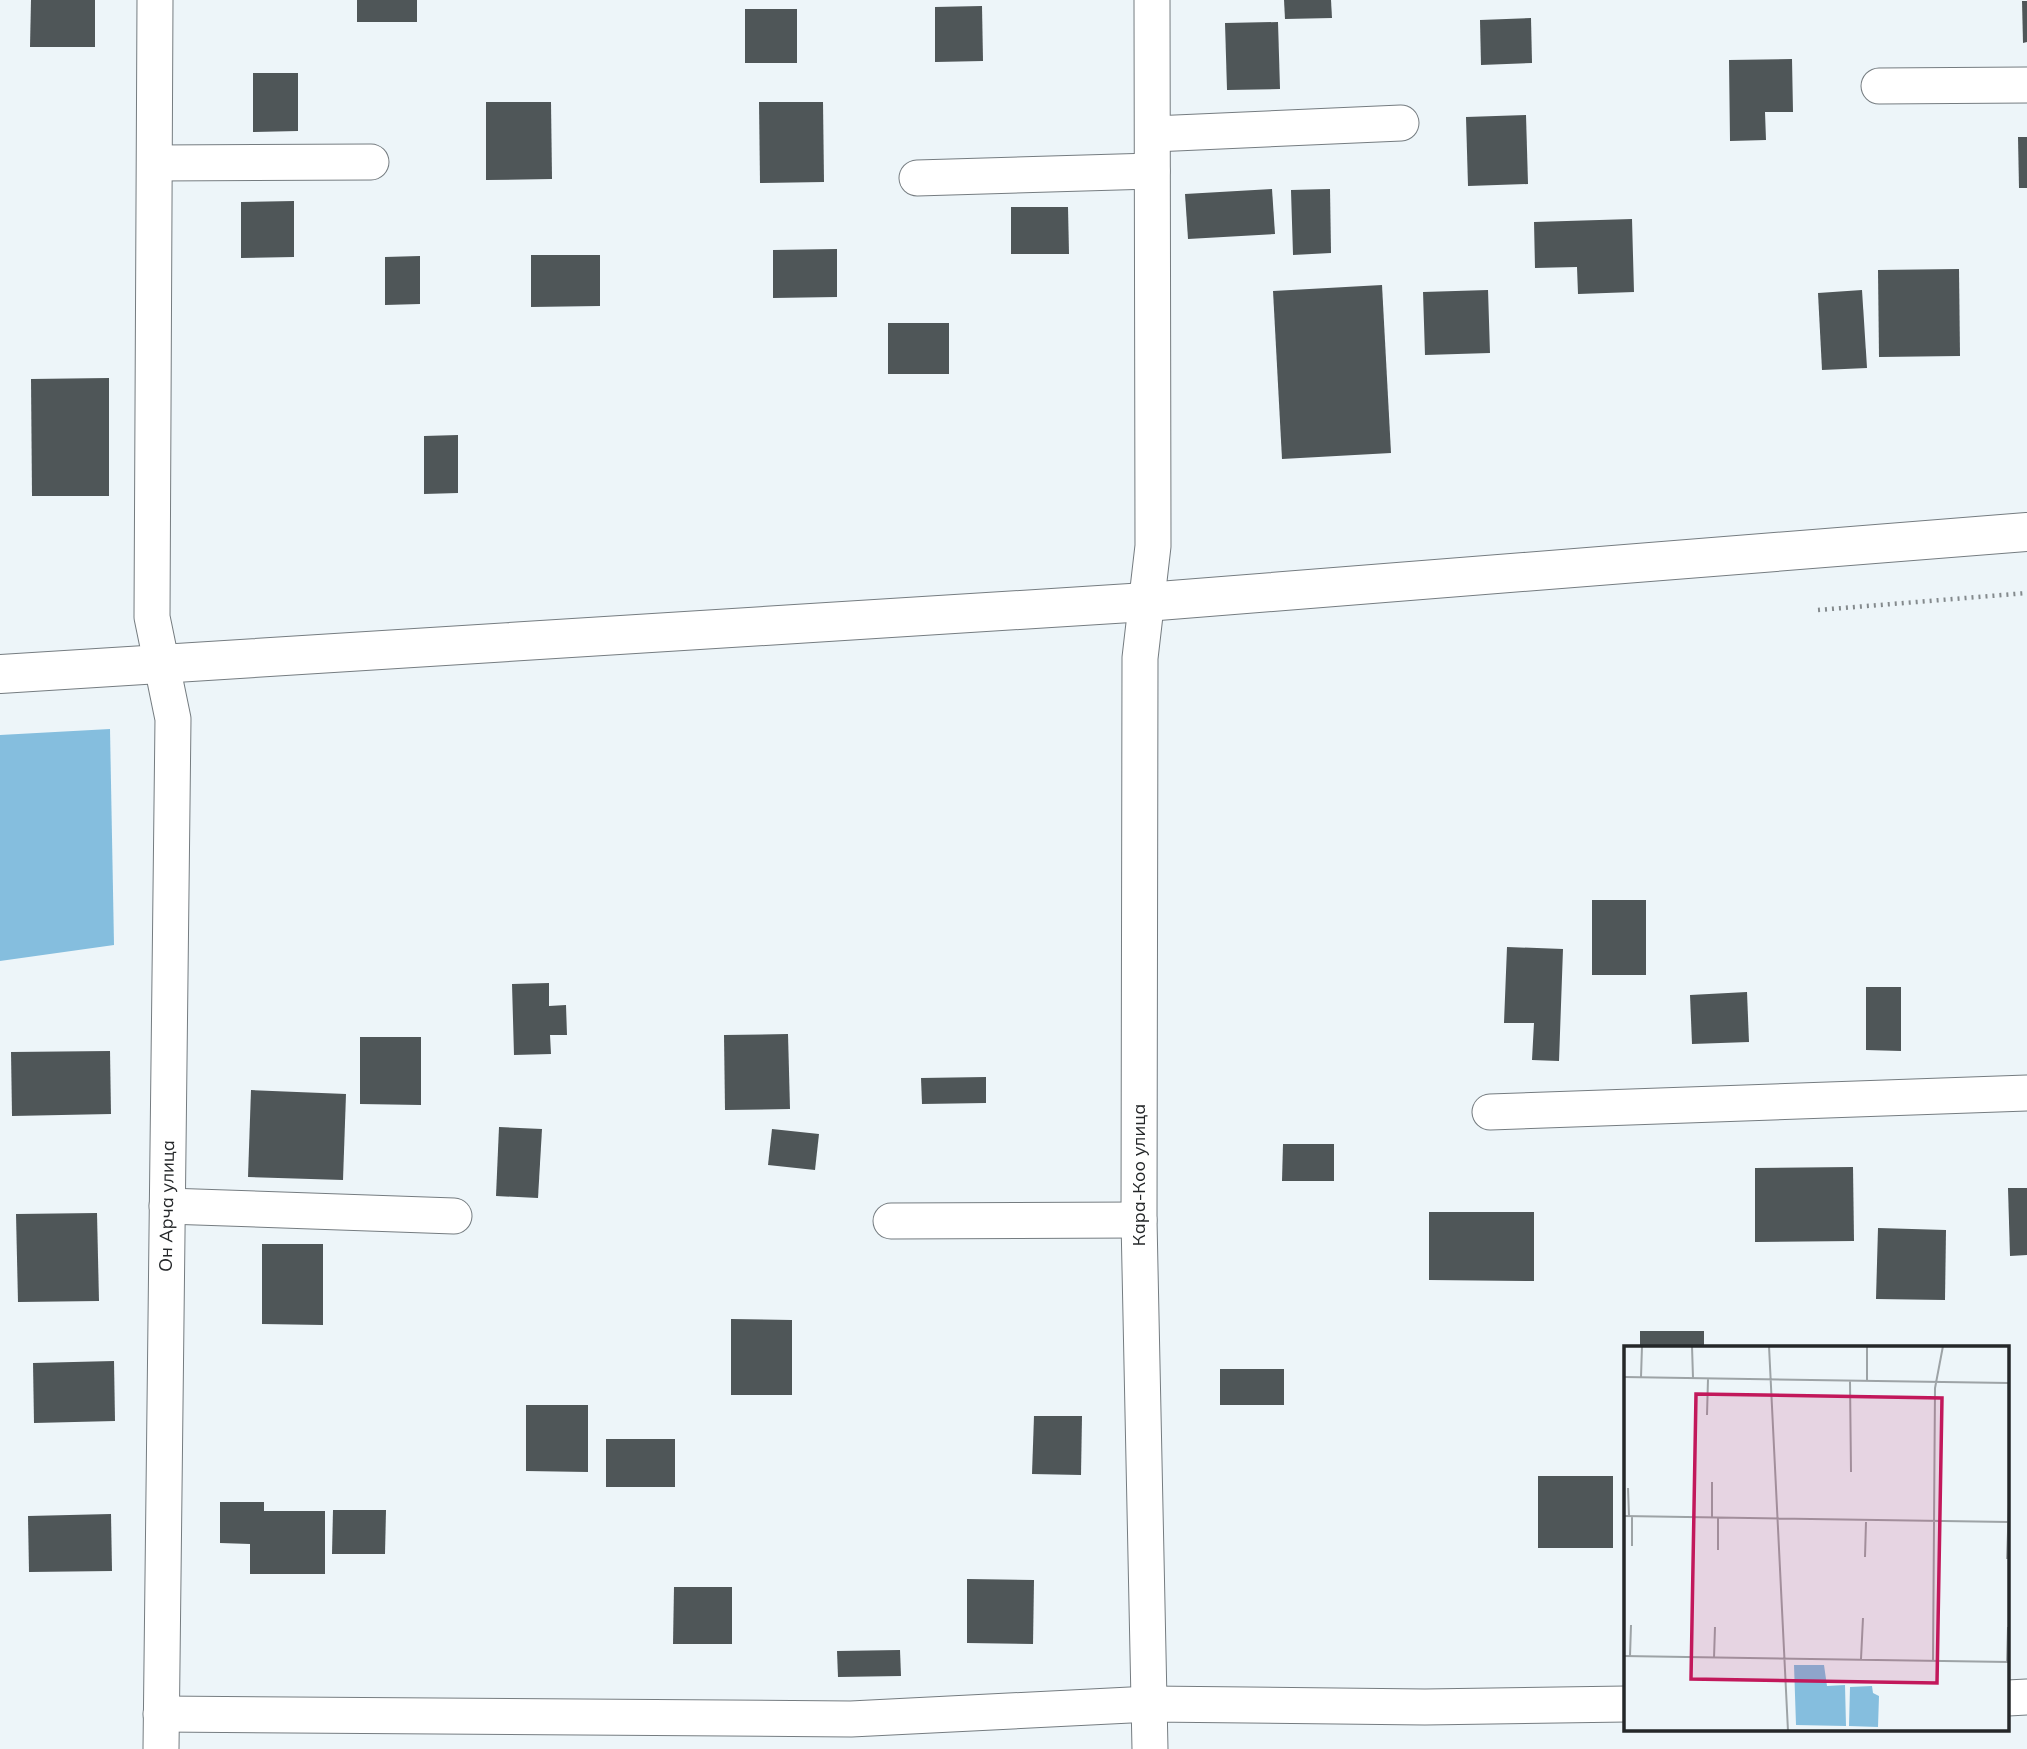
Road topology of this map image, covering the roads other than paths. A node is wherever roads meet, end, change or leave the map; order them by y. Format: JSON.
{"nodes":[{"id":1,"x":155,"y":0,"type":"edge"},
{"id":2,"x":1152,"y":0,"type":"edge"},
{"id":3,"x":2027,"y":85,"type":"edge"},
{"id":4,"x":1879,"y":86,"type":"dead end"},
{"id":5,"x":1401,"y":123,"type":"dead end"},
{"id":6,"x":1153,"y":134,"type":"junction"},
{"id":7,"x":371,"y":162,"type":"dead end"},
{"id":8,"x":155,"y":163,"type":"junction"},
{"id":9,"x":1152,"y":171,"type":"junction"},
{"id":10,"x":917,"y":178,"type":"dead end"},
{"id":11,"x":2027,"y":532,"type":"edge"},
{"id":12,"x":1146,"y":602,"type":"junction"},
{"id":13,"x":163,"y":664,"type":"junction"},
{"id":14,"x":0,"y":674,"type":"edge"},
{"id":15,"x":2027,"y":1094,"type":"edge"},
{"id":16,"x":1490,"y":1112,"type":"dead end"},
{"id":17,"x":167,"y":1206,"type":"junction"},
{"id":18,"x":454,"y":1216,"type":"dead end"},
{"id":19,"x":1139,"y":1220,"type":"junction"},
{"id":20,"x":891,"y":1221,"type":"dead end"},
{"id":21,"x":1150,"y":1704,"type":"junction"},
{"id":22,"x":1624,"y":1704,"type":"edge"},
{"id":23,"x":161,"y":1714,"type":"junction"},
{"id":24,"x":161,"y":1749,"type":"edge"},
{"id":25,"x":1150,"y":1749,"type":"edge"}],
"edges":[{"from":1,"to":8,"type":"street","name":"Он Арча улица"},
{"from":2,"to":6,"type":"street","name":"Кара-Коо улица"},
{"from":3,"to":4,"type":"street"},
{"from":5,"to":6,"type":"street"},
{"from":6,"to":9,"type":"street","name":"Кара-Коо улица"},
{"from":7,"to":8,"type":"street"},
{"from":8,"to":13,"type":"street","name":"Он Арча улица"},
{"from":9,"to":10,"type":"street"},
{"from":9,"to":12,"type":"street","name":"Кара-Коо улица"},
{"from":11,"to":12,"type":"street"},
{"from":12,"to":13,"type":"street"},
{"from":12,"to":19,"type":"street","name":"Кара-Коо улица"},
{"from":13,"to":14,"type":"street"},
{"from":13,"to":17,"type":"street","name":"Он Арча улица"},
{"from":15,"to":16,"type":"street"},
{"from":17,"to":18,"type":"street"},
{"from":17,"to":23,"type":"street","name":"Он Арча улица"},
{"from":19,"to":20,"type":"street"},
{"from":19,"to":21,"type":"street","name":"Кара-Коо улица"},
{"from":21,"to":22,"type":"street"},
{"from":21,"to":23,"type":"street"},
{"from":21,"to":25,"type":"street","name":"Кара-Коо улица"},
{"from":23,"to":24,"type":"street","name":"Он Арча улица"}]}
